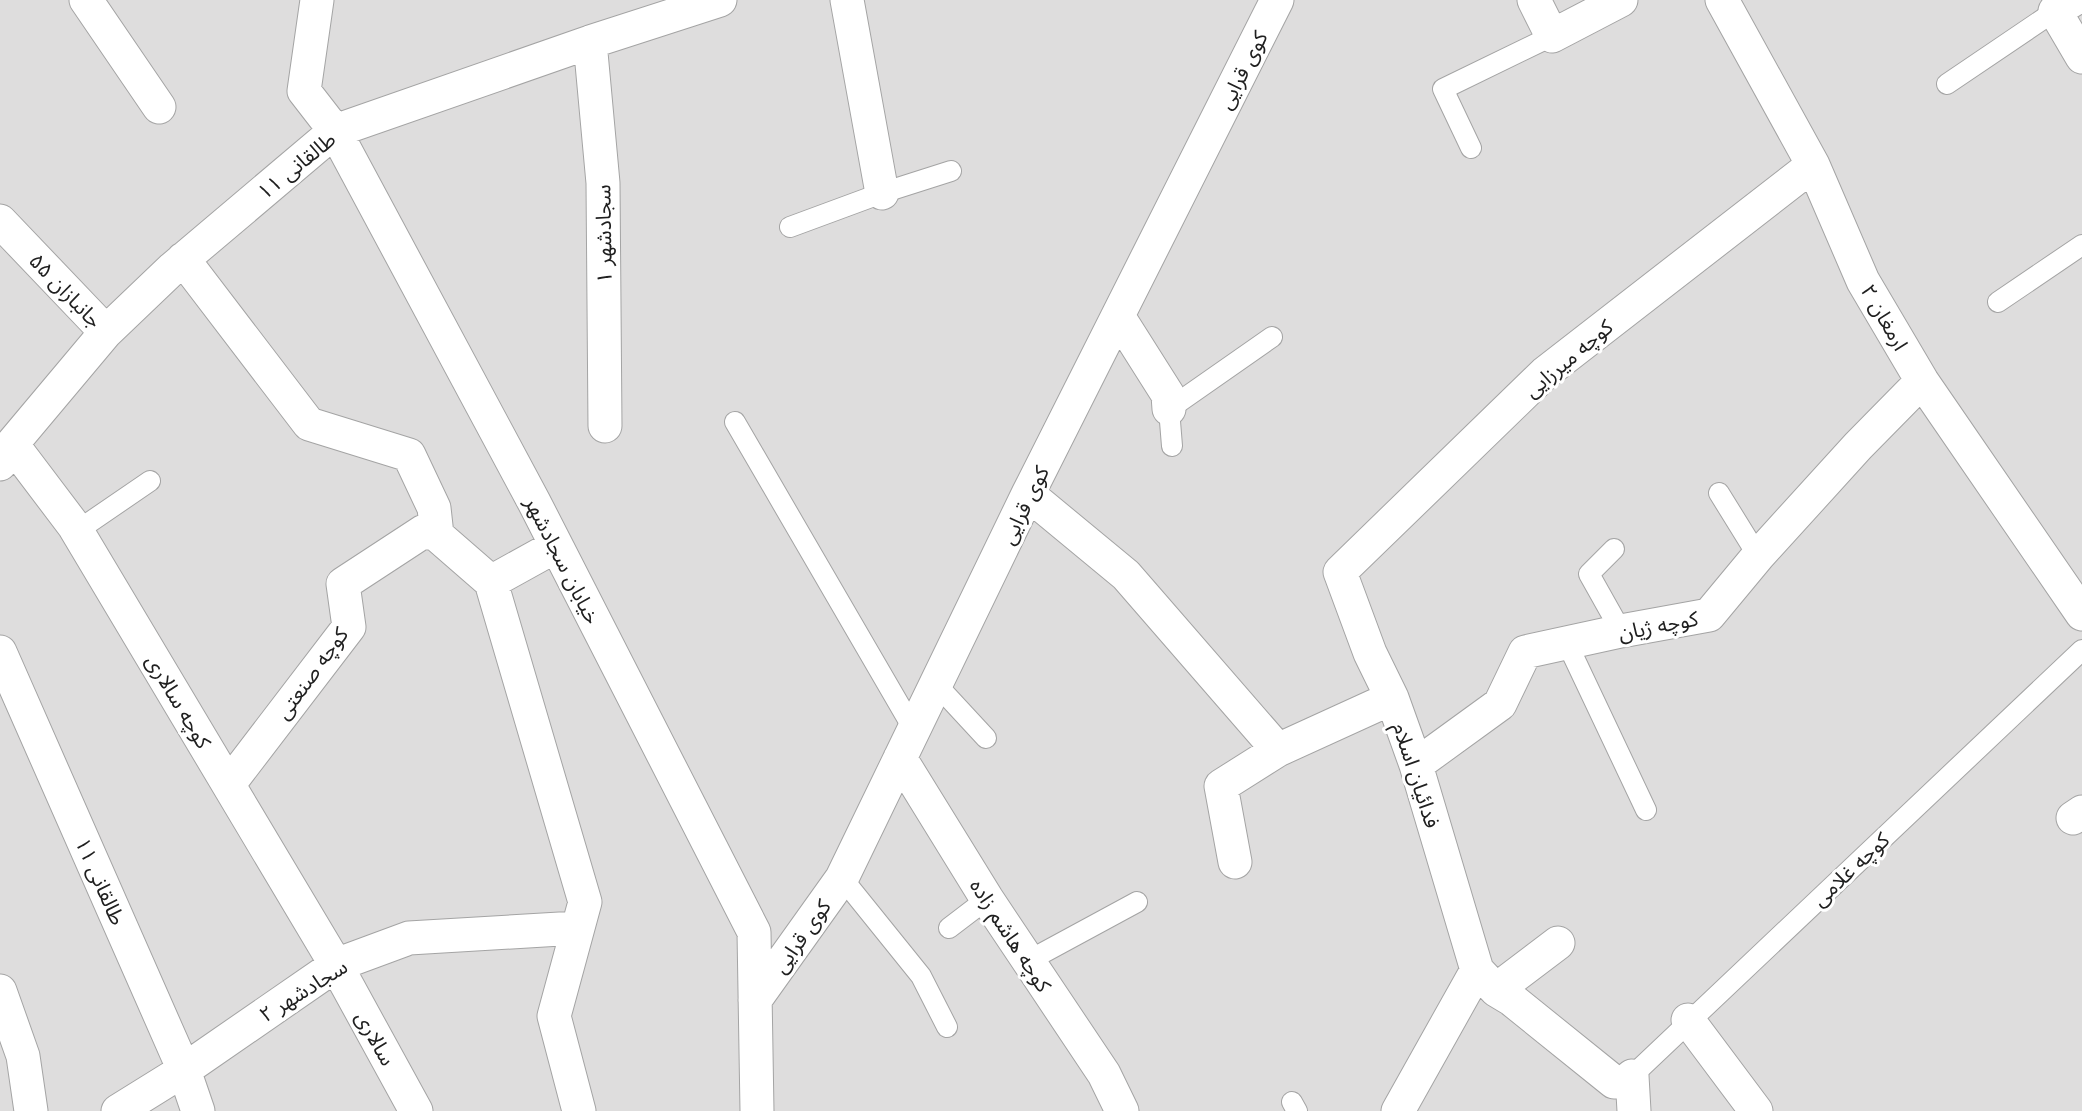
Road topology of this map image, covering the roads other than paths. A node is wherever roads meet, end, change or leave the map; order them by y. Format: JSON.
{"nodes":[{"id":1,"x":86,"y":0,"type":"edge"},
{"id":2,"x":317,"y":0,"type":"edge"},
{"id":3,"x":720,"y":0,"type":"edge"},
{"id":4,"x":847,"y":0,"type":"edge"},
{"id":5,"x":1277,"y":0,"type":"edge"},
{"id":6,"x":1534,"y":0,"type":"edge"},
{"id":7,"x":1621,"y":0,"type":"edge"},
{"id":8,"x":1722,"y":0,"type":"edge"},
{"id":9,"x":2064,"y":6,"type":"edge"},
{"id":10,"x":1552,"y":36,"type":"junction"},
{"id":11,"x":590,"y":42,"type":"junction"},
{"id":12,"x":2082,"y":57,"type":"edge"},
{"id":13,"x":1947,"y":84,"type":"dead end"},
{"id":14,"x":159,"y":107,"type":"dead end"},
{"id":15,"x":335,"y":131,"type":"junction"},
{"id":16,"x":1471,"y":148,"type":"dead end"},
{"id":17,"x":1813,"y":165,"type":"junction"},
{"id":18,"x":951,"y":171,"type":"dead end"},
{"id":19,"x":882,"y":193,"type":"junction"},
{"id":20,"x":0,"y":221,"type":"edge"},
{"id":21,"x":790,"y":227,"type":"dead end"},
{"id":22,"x":2082,"y":245,"type":"edge"},
{"id":23,"x":183,"y":259,"type":"junction"},
{"id":24,"x":1998,"y":302,"type":"dead end"},
{"id":25,"x":1118,"y":316,"type":"junction"},
{"id":26,"x":106,"y":332,"type":"junction"},
{"id":27,"x":1272,"y":337,"type":"dead end"},
{"id":28,"x":1922,"y":381,"type":"junction"},
{"id":29,"x":1169,"y":409,"type":"junction"},
{"id":30,"x":735,"y":422,"type":"dead end"},
{"id":31,"x":605,"y":426,"type":"dead end"},
{"id":32,"x":4,"y":445,"type":"edge"},
{"id":33,"x":1172,"y":446,"type":"dead end"},
{"id":34,"x":150,"y":481,"type":"dead end"},
{"id":35,"x":1029,"y":494,"type":"junction"},
{"id":36,"x":1719,"y":494,"type":"dead end"},
{"id":37,"x":77,"y":531,"type":"junction"},
{"id":38,"x":436,"y":535,"type":"junction"},
{"id":39,"x":556,"y":546,"type":"junction"},
{"id":40,"x":1614,"y":549,"type":"dead end"},
{"id":41,"x":1758,"y":556,"type":"junction"},
{"id":42,"x":1340,"y":572,"type":"joint"},
{"id":43,"x":490,"y":582,"type":"junction"},
{"id":44,"x":2082,"y":614,"type":"edge"},
{"id":45,"x":1621,"y":631,"type":"junction"},
{"id":46,"x":1567,"y":643,"type":"junction"},
{"id":47,"x":2082,"y":650,"type":"edge"},
{"id":48,"x":0,"y":652,"type":"edge"},
{"id":49,"x":936,"y":684,"type":"junction"},
{"id":50,"x":1392,"y":698,"type":"junction"},
{"id":51,"x":986,"y":738,"type":"dead end"},
{"id":52,"x":907,"y":744,"type":"junction"},
{"id":53,"x":1278,"y":750,"type":"junction"},
{"id":54,"x":1416,"y":765,"type":"junction"},
{"id":55,"x":229,"y":784,"type":"junction"},
{"id":56,"x":1646,"y":810,"type":"dead end"},
{"id":57,"x":1235,"y":862,"type":"dead end"},
{"id":58,"x":842,"y":878,"type":"junction"},
{"id":59,"x":987,"y":899,"type":"junction"},
{"id":60,"x":1137,"y":902,"type":"dead end"},
{"id":61,"x":577,"y":928,"type":"junction"},
{"id":62,"x":949,"y":928,"type":"dead end"},
{"id":63,"x":1558,"y":943,"type":"dead end"},
{"id":64,"x":1028,"y":961,"type":"junction"},
{"id":65,"x":336,"y":965,"type":"junction"},
{"id":66,"x":1486,"y":980,"type":"junction"},
{"id":67,"x":0,"y":991,"type":"edge"},
{"id":68,"x":755,"y":1000,"type":"junction"},
{"id":69,"x":1688,"y":1020,"type":"junction"},
{"id":70,"x":947,"y":1027,"type":"dead end"},
{"id":71,"x":184,"y":1070,"type":"junction"},
{"id":72,"x":1623,"y":1079,"type":"junction"},
{"id":73,"x":31,"y":1111,"type":"edge"},
{"id":74,"x":118,"y":1111,"type":"edge"},
{"id":75,"x":198,"y":1111,"type":"edge"},
{"id":76,"x":416,"y":1111,"type":"edge"},
{"id":77,"x":579,"y":1111,"type":"edge"},
{"id":78,"x":757,"y":1111,"type":"edge"},
{"id":79,"x":1122,"y":1111,"type":"edge"},
{"id":80,"x":1398,"y":1111,"type":"edge"},
{"id":81,"x":1634,"y":1111,"type":"edge"},
{"id":82,"x":1756,"y":1111,"type":"edge"}],
"edges":[{"from":1,"to":14,"type":"street"},
{"from":2,"to":15,"type":"street","name":"خیابان سجادشهر"},
{"from":3,"to":11,"type":"street","name":"طالقانی ۱۱"},
{"from":4,"to":19,"type":"street"},
{"from":5,"to":25,"type":"street","name":"کوی قرایی"},
{"from":6,"to":10,"type":"street"},
{"from":7,"to":10,"type":"street"},
{"from":8,"to":17,"type":"street","name":"ارمغان ۲"},
{"from":9,"to":12,"type":"street"},
{"from":9,"to":13,"type":"lane"},
{"from":10,"to":16,"type":"lane"},
{"from":11,"to":15,"type":"street","name":"طالقانی ۱۱"},
{"from":11,"to":31,"type":"street","name":"سجادشهر ۱"},
{"from":15,"to":23,"type":"street","name":"طالقانی ۱۱"},
{"from":15,"to":39,"type":"street","name":"خیابان سجادشهر"},
{"from":17,"to":28,"type":"street","name":"ارمغان ۲"},
{"from":17,"to":42,"type":"street","name":"کوچه میرزایی"},
{"from":18,"to":19,"type":"lane"},
{"from":19,"to":21,"type":"lane"},
{"from":20,"to":26,"type":"street","name":"جانبازان ۵۵"},
{"from":22,"to":24,"type":"lane"},
{"from":23,"to":26,"type":"street","name":"طالقانی ۱۱"},
{"from":23,"to":38,"type":"street"},
{"from":25,"to":29,"type":"street"},
{"from":25,"to":35,"type":"street","name":"کوی قرایی"},
{"from":26,"to":32,"type":"street","name":"طالقانی ۱۱"},
{"from":27,"to":29,"type":"lane"},
{"from":28,"to":41,"type":"street","name":"کوچه ژیان"},
{"from":28,"to":44,"type":"street","name":"ارمغان ۲"},
{"from":29,"to":33,"type":"lane"},
{"from":30,"to":52,"type":"lane"},
{"from":32,"to":37,"type":"street","name":"کوچه سالاری"},
{"from":34,"to":37,"type":"lane"},
{"from":35,"to":49,"type":"street","name":"کوی قرایی"},
{"from":35,"to":53,"type":"street"},
{"from":36,"to":41,"type":"lane"},
{"from":37,"to":55,"type":"street","name":"کوچه سالاری"},
{"from":38,"to":43,"type":"street"},
{"from":38,"to":55,"type":"street","name":"کوچه صنعتی"},
{"from":39,"to":43,"type":"street"},
{"from":39,"to":68,"type":"street","name":"خیابان سجادشهر"},
{"from":40,"to":45,"type":"lane"},
{"from":41,"to":45,"type":"street","name":"کوچه ژیان"},
{"from":42,"to":50,"type":"street","name":"فدائیان اسلام"},
{"from":43,"to":61,"type":"street"},
{"from":45,"to":46,"type":"street","name":"کوچه ژیان"},
{"from":46,"to":54,"type":"street","name":"کوچه ژیان"},
{"from":46,"to":56,"type":"lane"},
{"from":47,"to":69,"type":"lane","name":"کوچه غلامی"},
{"from":48,"to":71,"type":"street","name":"طالقانی ۱۱"},
{"from":49,"to":51,"type":"lane"},
{"from":49,"to":52,"type":"street","name":"کوی قرایی"},
{"from":50,"to":53,"type":"street"},
{"from":50,"to":54,"type":"street","name":"فدائیان اسلام"},
{"from":52,"to":58,"type":"street","name":"کوی قرایی"},
{"from":52,"to":59,"type":"street","name":"کوچه هاشم زاده"},
{"from":53,"to":57,"type":"street"},
{"from":54,"to":66,"type":"street","name":"فدائیان اسلام"},
{"from":55,"to":65,"type":"street","name":"کوچه سالاری"},
{"from":58,"to":68,"type":"street","name":"کوی قرایی"},
{"from":58,"to":70,"type":"lane"},
{"from":59,"to":62,"type":"lane"},
{"from":59,"to":64,"type":"street","name":"کوچه هاشم زاده"},
{"from":60,"to":64,"type":"lane"},
{"from":61,"to":65,"type":"street","name":"سجادشهر ۲"},
{"from":61,"to":77,"type":"street"},
{"from":63,"to":66,"type":"street"},
{"from":64,"to":79,"type":"street","name":"کوچه هاشم زاده"},
{"from":65,"to":71,"type":"street","name":"سجادشهر ۲"},
{"from":65,"to":76,"type":"street","name":"سالاری"},
{"from":66,"to":72,"type":"street"},
{"from":66,"to":80,"type":"street"},
{"from":67,"to":73,"type":"street"},
{"from":68,"to":78,"type":"street","name":"خیابان سجادشهر"},
{"from":69,"to":72,"type":"lane","name":"کوچه غلامی"},
{"from":69,"to":82,"type":"street"},
{"from":71,"to":74,"type":"street","name":"سجادشهر ۲"},
{"from":71,"to":75,"type":"street","name":"طالقانی ۱۱"},
{"from":72,"to":81,"type":"street"}]}
